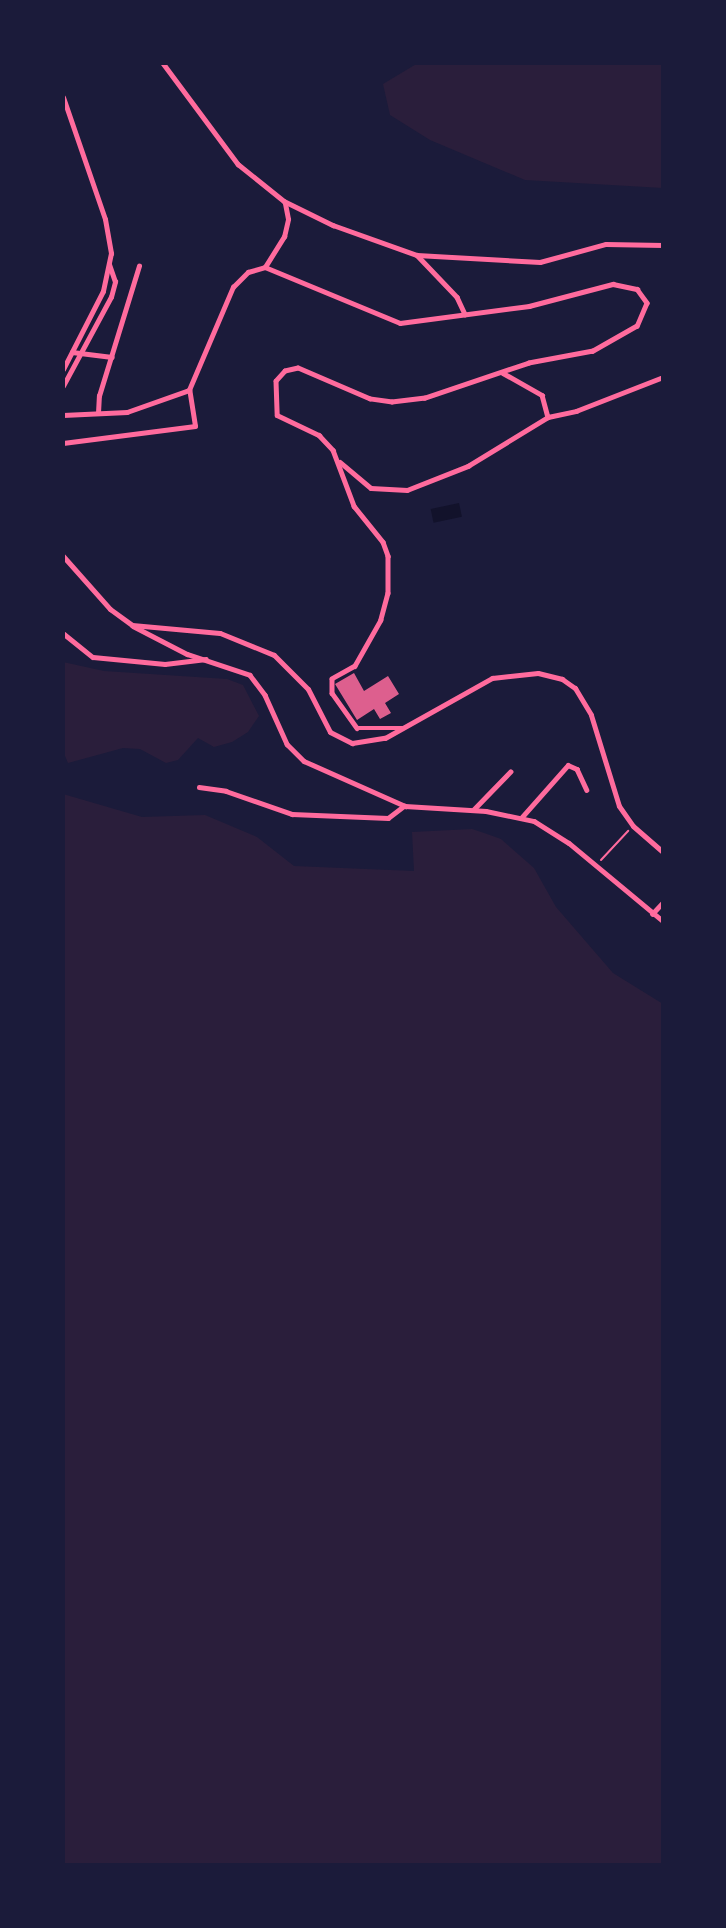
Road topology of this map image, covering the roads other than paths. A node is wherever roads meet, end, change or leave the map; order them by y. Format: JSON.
{"nodes":[{"id":1,"x":163,"y":63,"type":"edge"},
{"id":2,"x":63,"y":97,"type":"edge"},
{"id":3,"x":284,"y":201,"type":"junction"},
{"id":4,"x":663,"y":245,"type":"edge"},
{"id":5,"x":417,"y":255,"type":"junction"},
{"id":6,"x":109,"y":265,"type":"junction"},
{"id":7,"x":139,"y":266,"type":"dead end"},
{"id":8,"x":265,"y":267,"type":"junction"},
{"id":9,"x":465,"y":314,"type":"junction"},
{"id":10,"x":72,"y":352,"type":"junction"},
{"id":11,"x":81,"y":353,"type":"junction"},
{"id":12,"x":112,"y":357,"type":"junction"},
{"id":13,"x":63,"y":369,"type":"edge"},
{"id":14,"x":503,"y":373,"type":"junction"},
{"id":15,"x":663,"y":377,"type":"edge"},
{"id":16,"x":63,"y":386,"type":"edge"},
{"id":17,"x":189,"y":390,"type":"junction"},
{"id":18,"x":98,"y":413,"type":"junction"},
{"id":19,"x":63,"y":415,"type":"edge"},
{"id":20,"x":548,"y":417,"type":"junction"},
{"id":21,"x":63,"y":443,"type":"edge"},
{"id":22,"x":339,"y":461,"type":"junction"},
{"id":23,"x":63,"y":556,"type":"edge"},
{"id":24,"x":132,"y":625,"type":"junction"},
{"id":25,"x":63,"y":633,"type":"edge"},
{"id":26,"x":206,"y":659,"type":"junction"},
{"id":27,"x":404,"y":728,"type":"junction"},
{"id":28,"x":510,"y":772,"type":"dead end"},
{"id":29,"x":199,"y":787,"type":"dead end"},
{"id":30,"x":587,"y":790,"type":"dead end"},
{"id":31,"x":405,"y":806,"type":"junction"},
{"id":32,"x":473,"y":810,"type":"junction"},
{"id":33,"x":522,"y":817,"type":"junction"},
{"id":34,"x":663,"y":852,"type":"edge"},
{"id":35,"x":663,"y":902,"type":"edge"},
{"id":36,"x":652,"y":914,"type":"junction"},
{"id":37,"x":663,"y":921,"type":"edge"}],
"edges":[{"from":1,"to":3,"type":"street"},
{"from":2,"to":6,"type":"street"},
{"from":3,"to":5,"type":"street"},
{"from":3,"to":8,"type":"street"},
{"from":4,"to":5,"type":"street"},
{"from":5,"to":9,"type":"street"},
{"from":6,"to":10,"type":"street"},
{"from":6,"to":11,"type":"street"},
{"from":7,"to":12,"type":"street"},
{"from":8,"to":9,"type":"street"},
{"from":8,"to":17,"type":"street"},
{"from":9,"to":14,"type":"street"},
{"from":10,"to":11,"type":"street"},
{"from":10,"to":13,"type":"street"},
{"from":11,"to":12,"type":"street"},
{"from":11,"to":16,"type":"street"},
{"from":12,"to":18,"type":"street"},
{"from":14,"to":20,"type":"street"},
{"from":14,"to":22,"type":"street"},
{"from":15,"to":20,"type":"street"},
{"from":17,"to":18,"type":"street"},
{"from":17,"to":21,"type":"street"},
{"from":18,"to":19,"type":"street"},
{"from":20,"to":22,"type":"street"},
{"from":22,"to":27,"type":"street"},
{"from":23,"to":24,"type":"street"},
{"from":24,"to":26,"type":"street"},
{"from":24,"to":27,"type":"street"},
{"from":25,"to":26,"type":"street"},
{"from":26,"to":31,"type":"street"},
{"from":27,"to":34,"type":"street"},
{"from":28,"to":32,"type":"street"},
{"from":29,"to":31,"type":"street"},
{"from":30,"to":33,"type":"street"},
{"from":31,"to":32,"type":"street"},
{"from":32,"to":33,"type":"street"},
{"from":33,"to":36,"type":"street"},
{"from":35,"to":36,"type":"street"},
{"from":36,"to":37,"type":"street"}]}
